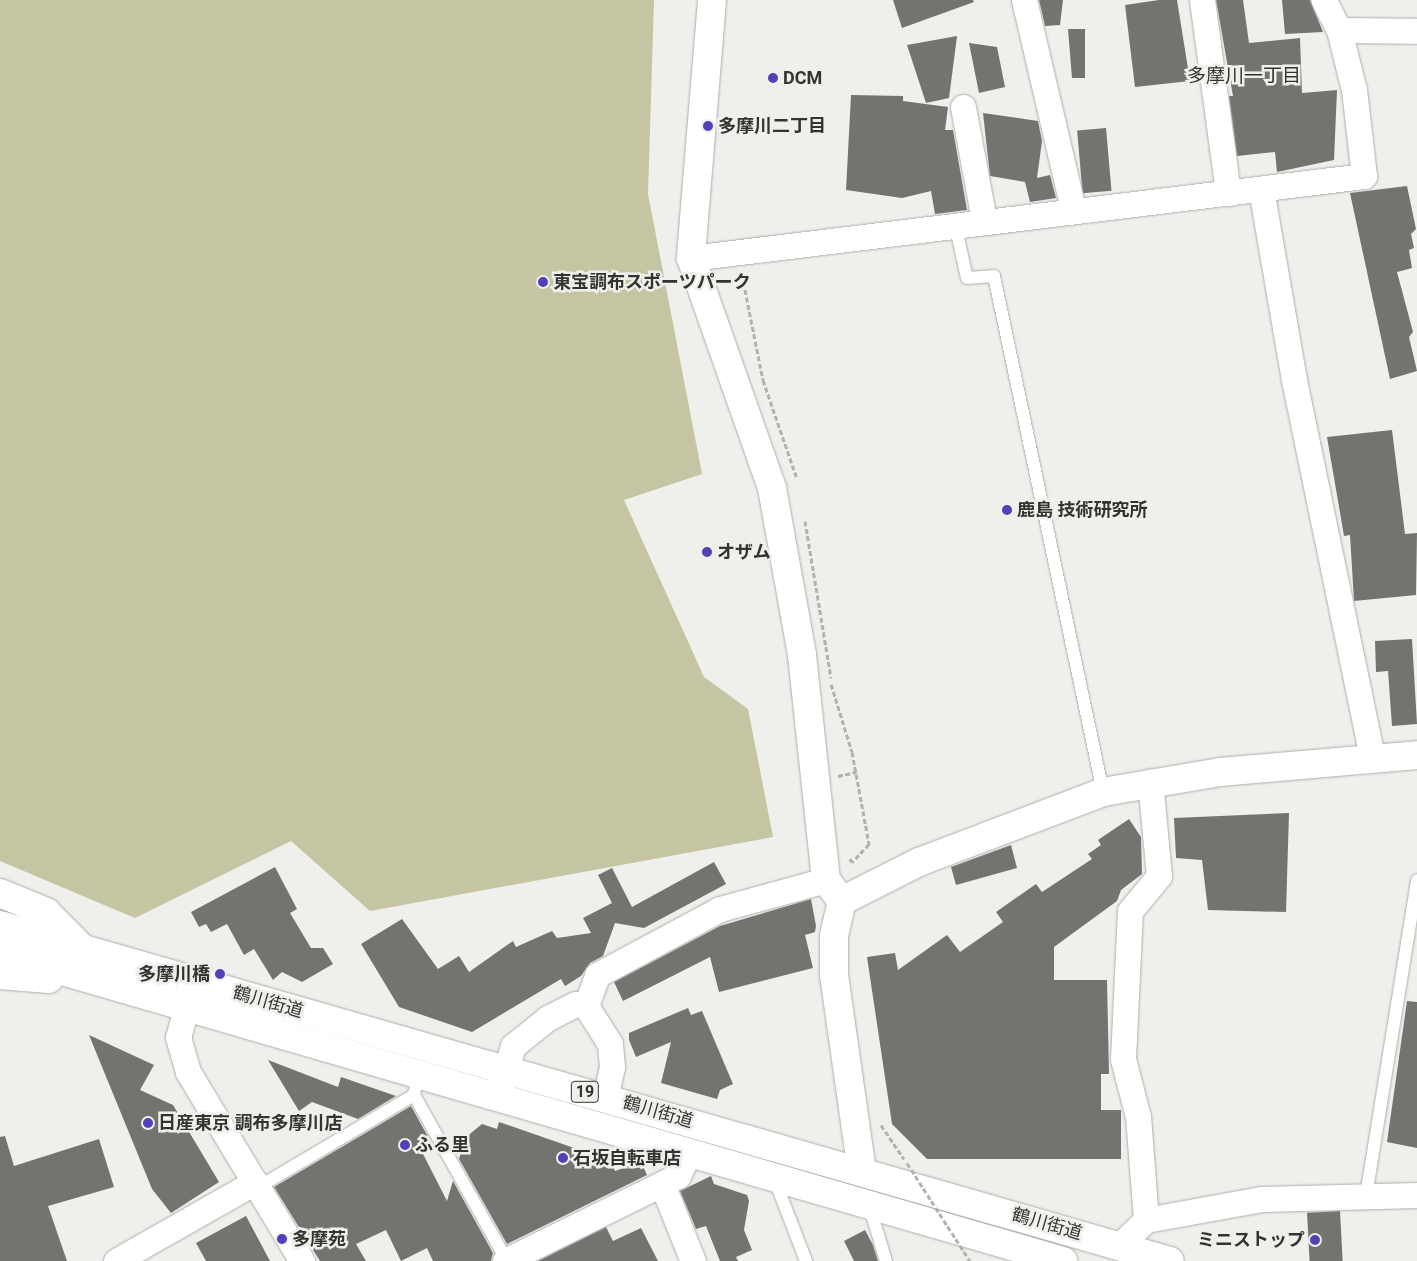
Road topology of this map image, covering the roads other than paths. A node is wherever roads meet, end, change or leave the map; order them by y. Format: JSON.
{"nodes":[{"id":1,"x":712,"y":0,"type":"edge"},
{"id":2,"x":1024,"y":0,"type":"edge"},
{"id":3,"x":1202,"y":0,"type":"edge"},
{"id":4,"x":1324,"y":0,"type":"edge"},
{"id":5,"x":1339,"y":30,"type":"junction"},
{"id":6,"x":1417,"y":31,"type":"edge"},
{"id":7,"x":962,"y":107,"type":"dead end"},
{"id":8,"x":1261,"y":189,"type":"junction"},
{"id":9,"x":1228,"y":193,"type":"junction"},
{"id":10,"x":1073,"y":209,"type":"junction"},
{"id":11,"x":984,"y":220,"type":"junction"},
{"id":12,"x":955,"y":224,"type":"junction"},
{"id":13,"x":691,"y":258,"type":"junction"},
{"id":14,"x":1417,"y":755,"type":"edge"},
{"id":15,"x":1372,"y":758,"type":"junction"},
{"id":16,"x":1150,"y":781,"type":"junction"},
{"id":17,"x":1103,"y":792,"type":"junction"},
{"id":18,"x":1417,"y":880,"type":"edge"},
{"id":19,"x":834,"y":890,"type":"junction"},
{"id":20,"x":0,"y":893,"type":"edge"},
{"id":21,"x":0,"y":924,"type":"edge"},
{"id":22,"x":84,"y":949,"type":"junction"},
{"id":23,"x":0,"y":953,"type":"edge"},
{"id":24,"x":0,"y":975,"type":"edge"},
{"id":25,"x":96,"y":982,"type":"junction"},
{"id":26,"x":586,"y":1006,"type":"junction"},
{"id":27,"x":186,"y":1008,"type":"junction"},
{"id":28,"x":506,"y":1070,"type":"junction"},
{"id":29,"x":416,"y":1084,"type":"junction"},
{"id":30,"x":498,"y":1096,"type":"junction"},
{"id":31,"x":605,"y":1097,"type":"junction"},
{"id":32,"x":689,"y":1152,"type":"junction"},
{"id":33,"x":862,"y":1170,"type":"junction"},
{"id":34,"x":774,"y":1178,"type":"junction"},
{"id":35,"x":255,"y":1182,"type":"junction"},
{"id":36,"x":662,"y":1184,"type":"junction"},
{"id":37,"x":1417,"y":1195,"type":"edge"},
{"id":38,"x":1366,"y":1196,"type":"junction"},
{"id":39,"x":869,"y":1205,"type":"junction"},
{"id":40,"x":1146,"y":1220,"type":"junction"},
{"id":41,"x":1118,"y":1246,"type":"junction"},
{"id":42,"x":1057,"y":1260,"type":"edge"},
{"id":43,"x":116,"y":1261,"type":"edge"},
{"id":44,"x":302,"y":1261,"type":"edge"},
{"id":45,"x":506,"y":1261,"type":"edge"},
{"id":46,"x":693,"y":1261,"type":"edge"},
{"id":47,"x":806,"y":1261,"type":"edge"},
{"id":48,"x":886,"y":1261,"type":"edge"},
{"id":49,"x":1170,"y":1261,"type":"edge"}],
"edges":[{"from":1,"to":13,"type":"main road"},
{"from":2,"to":10,"type":"street"},
{"from":3,"to":9,"type":"street"},
{"from":4,"to":5,"type":"street"},
{"from":5,"to":6,"type":"street"},
{"from":5,"to":8,"type":"street"},
{"from":7,"to":11,"type":"street"},
{"from":8,"to":9,"type":"street"},
{"from":8,"to":15,"type":"street"},
{"from":9,"to":10,"type":"street"},
{"from":10,"to":11,"type":"street"},
{"from":11,"to":12,"type":"street"},
{"from":12,"to":13,"type":"street"},
{"from":12,"to":17,"type":"lane"},
{"from":13,"to":19,"type":"main road"},
{"from":14,"to":15,"type":"main road"},
{"from":15,"to":16,"type":"main road"},
{"from":16,"to":17,"type":"main road"},
{"from":16,"to":40,"type":"street"},
{"from":17,"to":19,"type":"main road"},
{"from":18,"to":38,"type":"lane"},
{"from":19,"to":26,"type":"street"},
{"from":19,"to":33,"type":"main road"},
{"from":20,"to":22,"type":"main road"},
{"from":21,"to":22,"type":"main road","name":"鶴川街道","number":"19"},
{"from":22,"to":28,"type":"main road","name":"鶴川街道","number":"19"},
{"from":23,"to":25,"type":"main road","name":"鶴川街道","number":"19"},
{"from":24,"to":25,"type":"main road"},
{"from":25,"to":27,"type":"main road","name":"鶴川街道","number":"19"},
{"from":26,"to":28,"type":"street"},
{"from":26,"to":31,"type":"street"},
{"from":27,"to":29,"type":"main road","name":"鶴川街道","number":"19"},
{"from":27,"to":35,"type":"street"},
{"from":28,"to":30,"type":"street"},
{"from":28,"to":31,"type":"main road","name":"鶴川街道","number":"19"},
{"from":29,"to":30,"type":"main road","name":"鶴川街道","number":"19"},
{"from":29,"to":35,"type":"lane"},
{"from":29,"to":45,"type":"lane"},
{"from":30,"to":32,"type":"main road","name":"鶴川街道","number":"19"},
{"from":31,"to":33,"type":"main road","name":"鶴川街道","number":"19"},
{"from":32,"to":34,"type":"main road","name":"鶴川街道","number":"19"},
{"from":32,"to":36,"type":"street"},
{"from":33,"to":39,"type":"lane"},
{"from":33,"to":41,"type":"main road","name":"鶴川街道","number":"19"},
{"from":34,"to":39,"type":"main road","name":"鶴川街道","number":"19"},
{"from":34,"to":47,"type":"lane"},
{"from":35,"to":43,"type":"street"},
{"from":35,"to":44,"type":"street"},
{"from":36,"to":45,"type":"street"},
{"from":36,"to":46,"type":"street"},
{"from":37,"to":38,"type":"street"},
{"from":38,"to":40,"type":"street"},
{"from":39,"to":42,"type":"main road","name":"鶴川街道","number":"19"},
{"from":39,"to":48,"type":"lane"},
{"from":40,"to":41,"type":"street"},
{"from":41,"to":49,"type":"main road","name":"鶴川街道","number":"19"}]}
